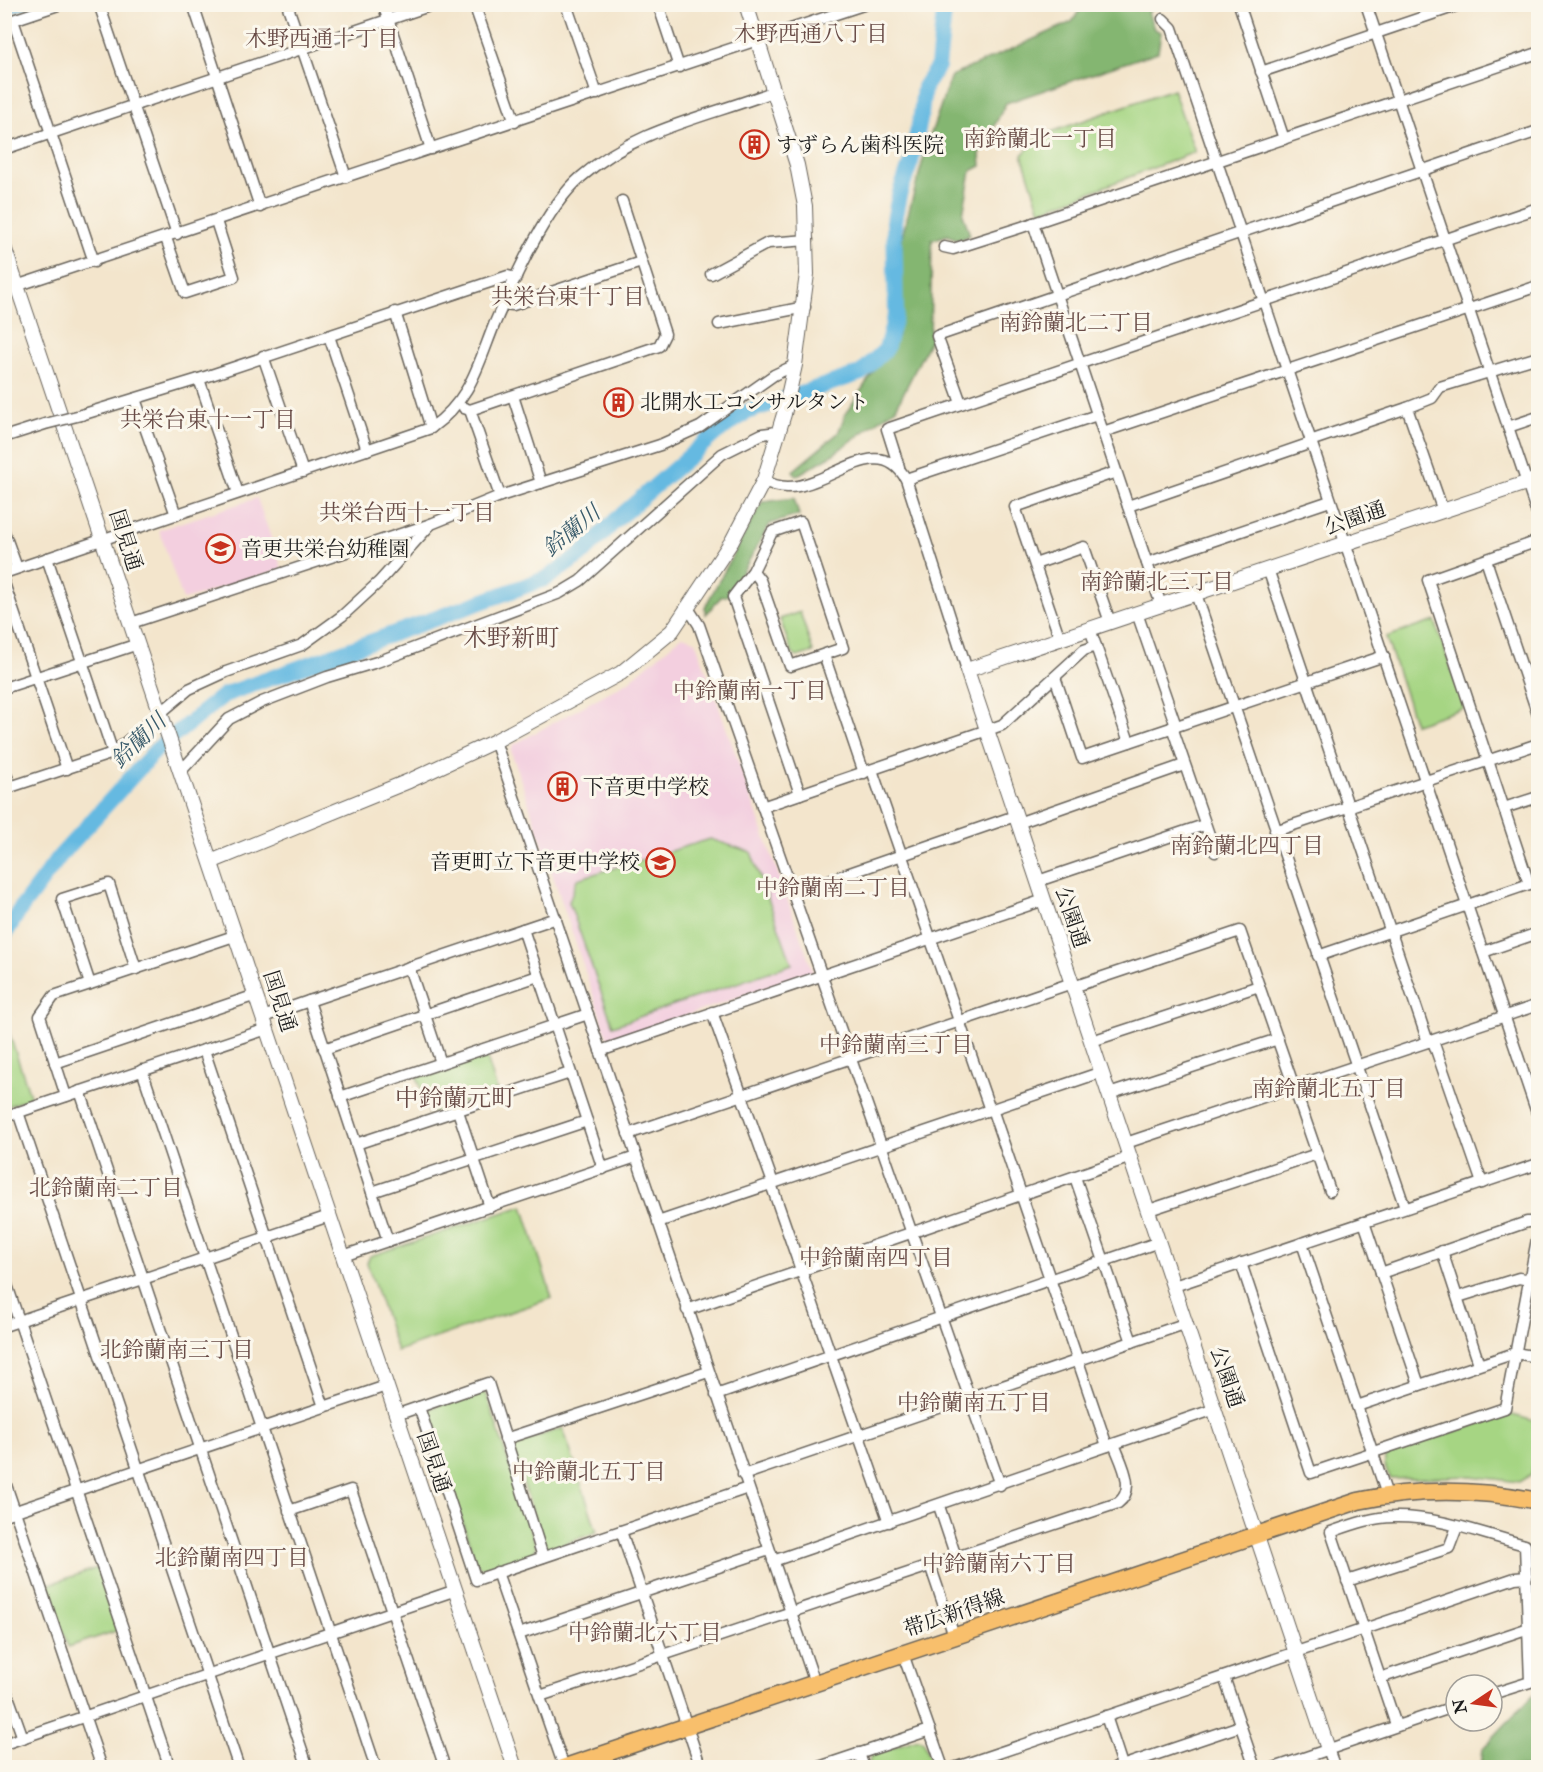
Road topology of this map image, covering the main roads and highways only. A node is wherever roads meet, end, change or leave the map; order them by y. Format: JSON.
{"nodes":[{"id":1,"x":1539,"y":1501,"type":"edge"},
{"id":2,"x":563,"y":1767,"type":"edge"}],
"edges":[{"from":1,"to":2,"type":"main road","name":"帯広新得線"}]}
